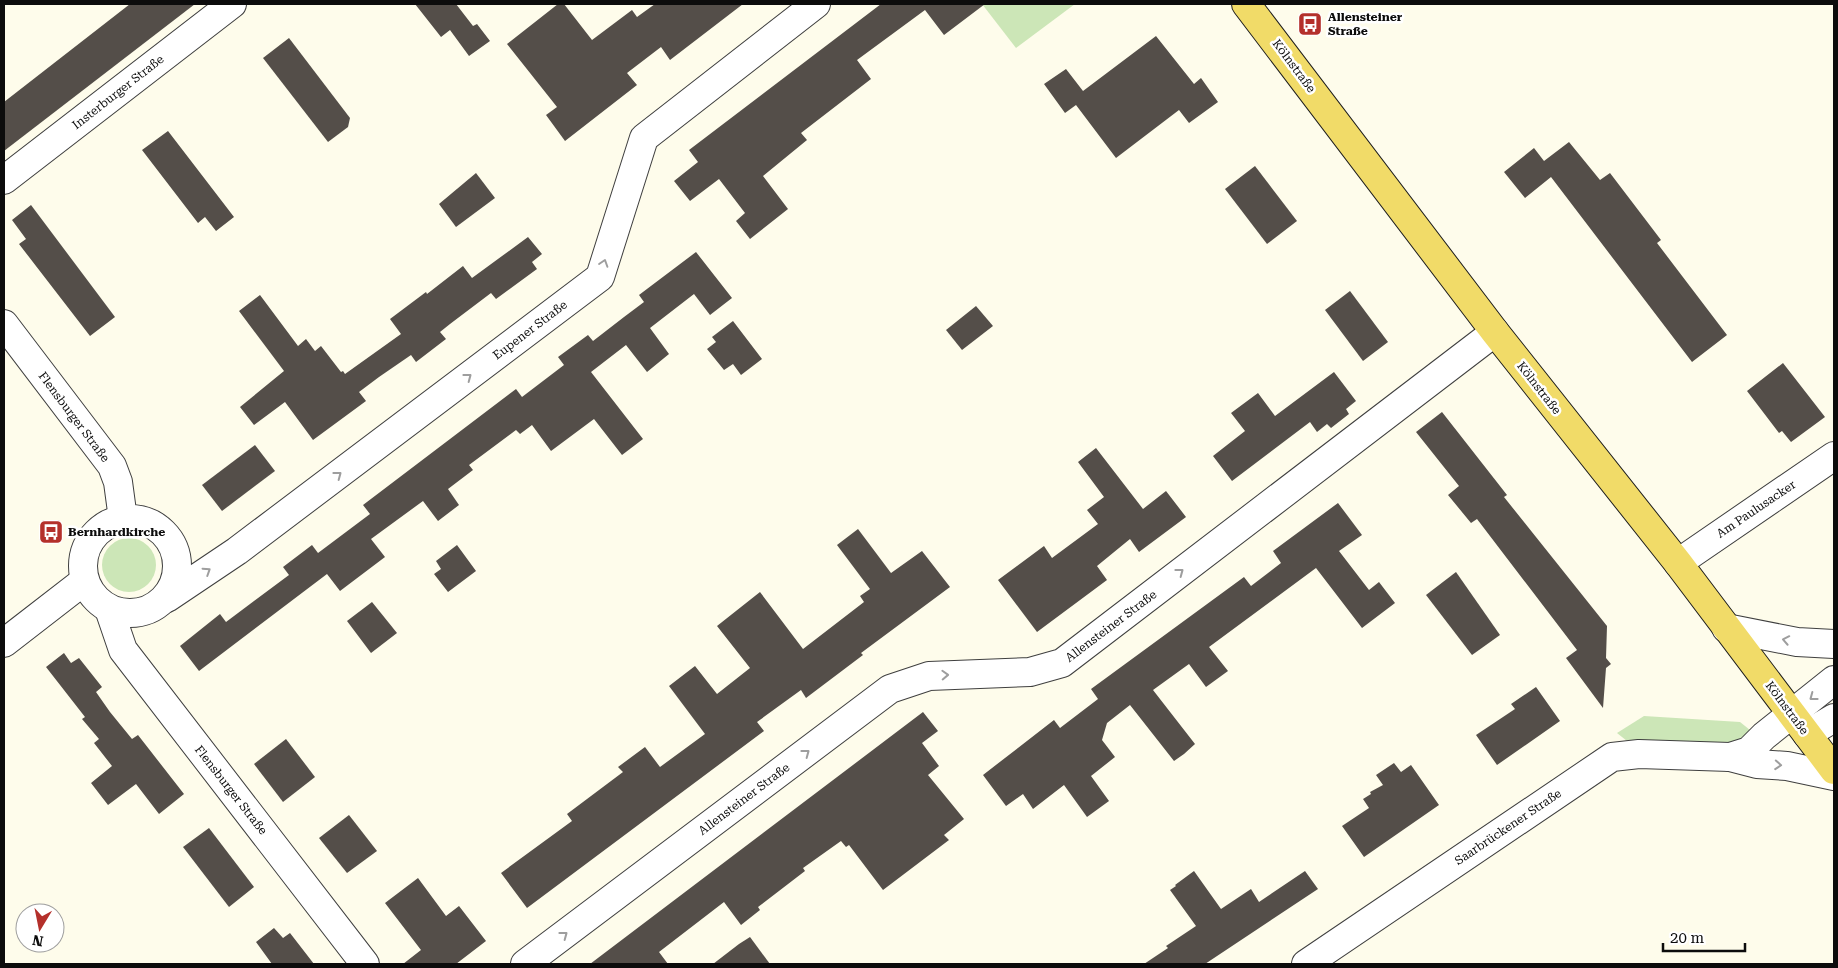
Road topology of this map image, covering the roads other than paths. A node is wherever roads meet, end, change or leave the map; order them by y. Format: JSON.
{"nodes":[{"id":1,"x":232,"y":4,"type":"edge"},
{"id":2,"x":816,"y":4,"type":"edge"},
{"id":3,"x":1246,"y":4,"type":"edge"},
{"id":4,"x":4,"y":180,"type":"edge"},
{"id":5,"x":4,"y":324,"type":"edge"},
{"id":6,"x":1495,"y":332,"type":"junction"},
{"id":7,"x":1834,"y":456,"type":"edge"},
{"id":8,"x":123,"y":519,"type":"junction"},
{"id":9,"x":1678,"y":563,"type":"junction"},
{"id":10,"x":84,"y":581,"type":"junction"},
{"id":11,"x":167,"y":598,"type":"junction"},
{"id":12,"x":109,"y":609,"type":"junction"},
{"id":13,"x":1726,"y":628,"type":"junction"},
{"id":14,"x":4,"y":643,"type":"edge"},
{"id":15,"x":1834,"y":644,"type":"edge"},
{"id":16,"x":1834,"y":680,"type":"edge"},
{"id":17,"x":1834,"y":718,"type":"edge"},
{"id":18,"x":1799,"y":723,"type":"junction"},
{"id":19,"x":1730,"y":757,"type":"junction"},
{"id":20,"x":1834,"y":770,"type":"edge"},
{"id":21,"x":1834,"y":776,"type":"edge"},
{"id":22,"x":365,"y":964,"type":"edge"},
{"id":23,"x":525,"y":964,"type":"edge"},
{"id":24,"x":1306,"y":964,"type":"edge"}],
"edges":[{"from":1,"to":4,"type":"street","name":"Insterburger Straße"},
{"from":11,"to":2,"type":"street","name":"Eupener Straße","one_way":true},
{"from":3,"to":6,"type":"main road","name":"Kölnstraße"},
{"from":5,"to":8,"type":"street","name":"Flensburger Straße"},
{"from":6,"to":9,"type":"main road","name":"Kölnstraße"},
{"from":23,"to":6,"type":"street","name":"Allensteiner Straße","one_way":true},
{"from":7,"to":9,"type":"street","name":"Am Paulusacker"},
{"from":8,"to":10,"type":"street"},
{"from":8,"to":11,"type":"street"},
{"from":9,"to":13,"type":"main road","name":"Kölnstraße"},
{"from":10,"to":12,"type":"street"},
{"from":10,"to":14,"type":"street"},
{"from":11,"to":12,"type":"street"},
{"from":12,"to":22,"type":"street","name":"Flensburger Straße"},
{"from":15,"to":13,"type":"street","one_way":true},
{"from":13,"to":18,"type":"main road","name":"Kölnstraße"},
{"from":16,"to":18,"type":"street","one_way":true},
{"from":17,"to":18,"type":"street"},
{"from":18,"to":19,"type":"street","name":"Saarbrückener Straße"},
{"from":18,"to":20,"type":"main road","name":"Kölnstraße"},
{"from":19,"to":21,"type":"street","name":"Saarbrückener Straße","one_way":true},
{"from":19,"to":24,"type":"street","name":"Saarbrückener Straße"}]}
